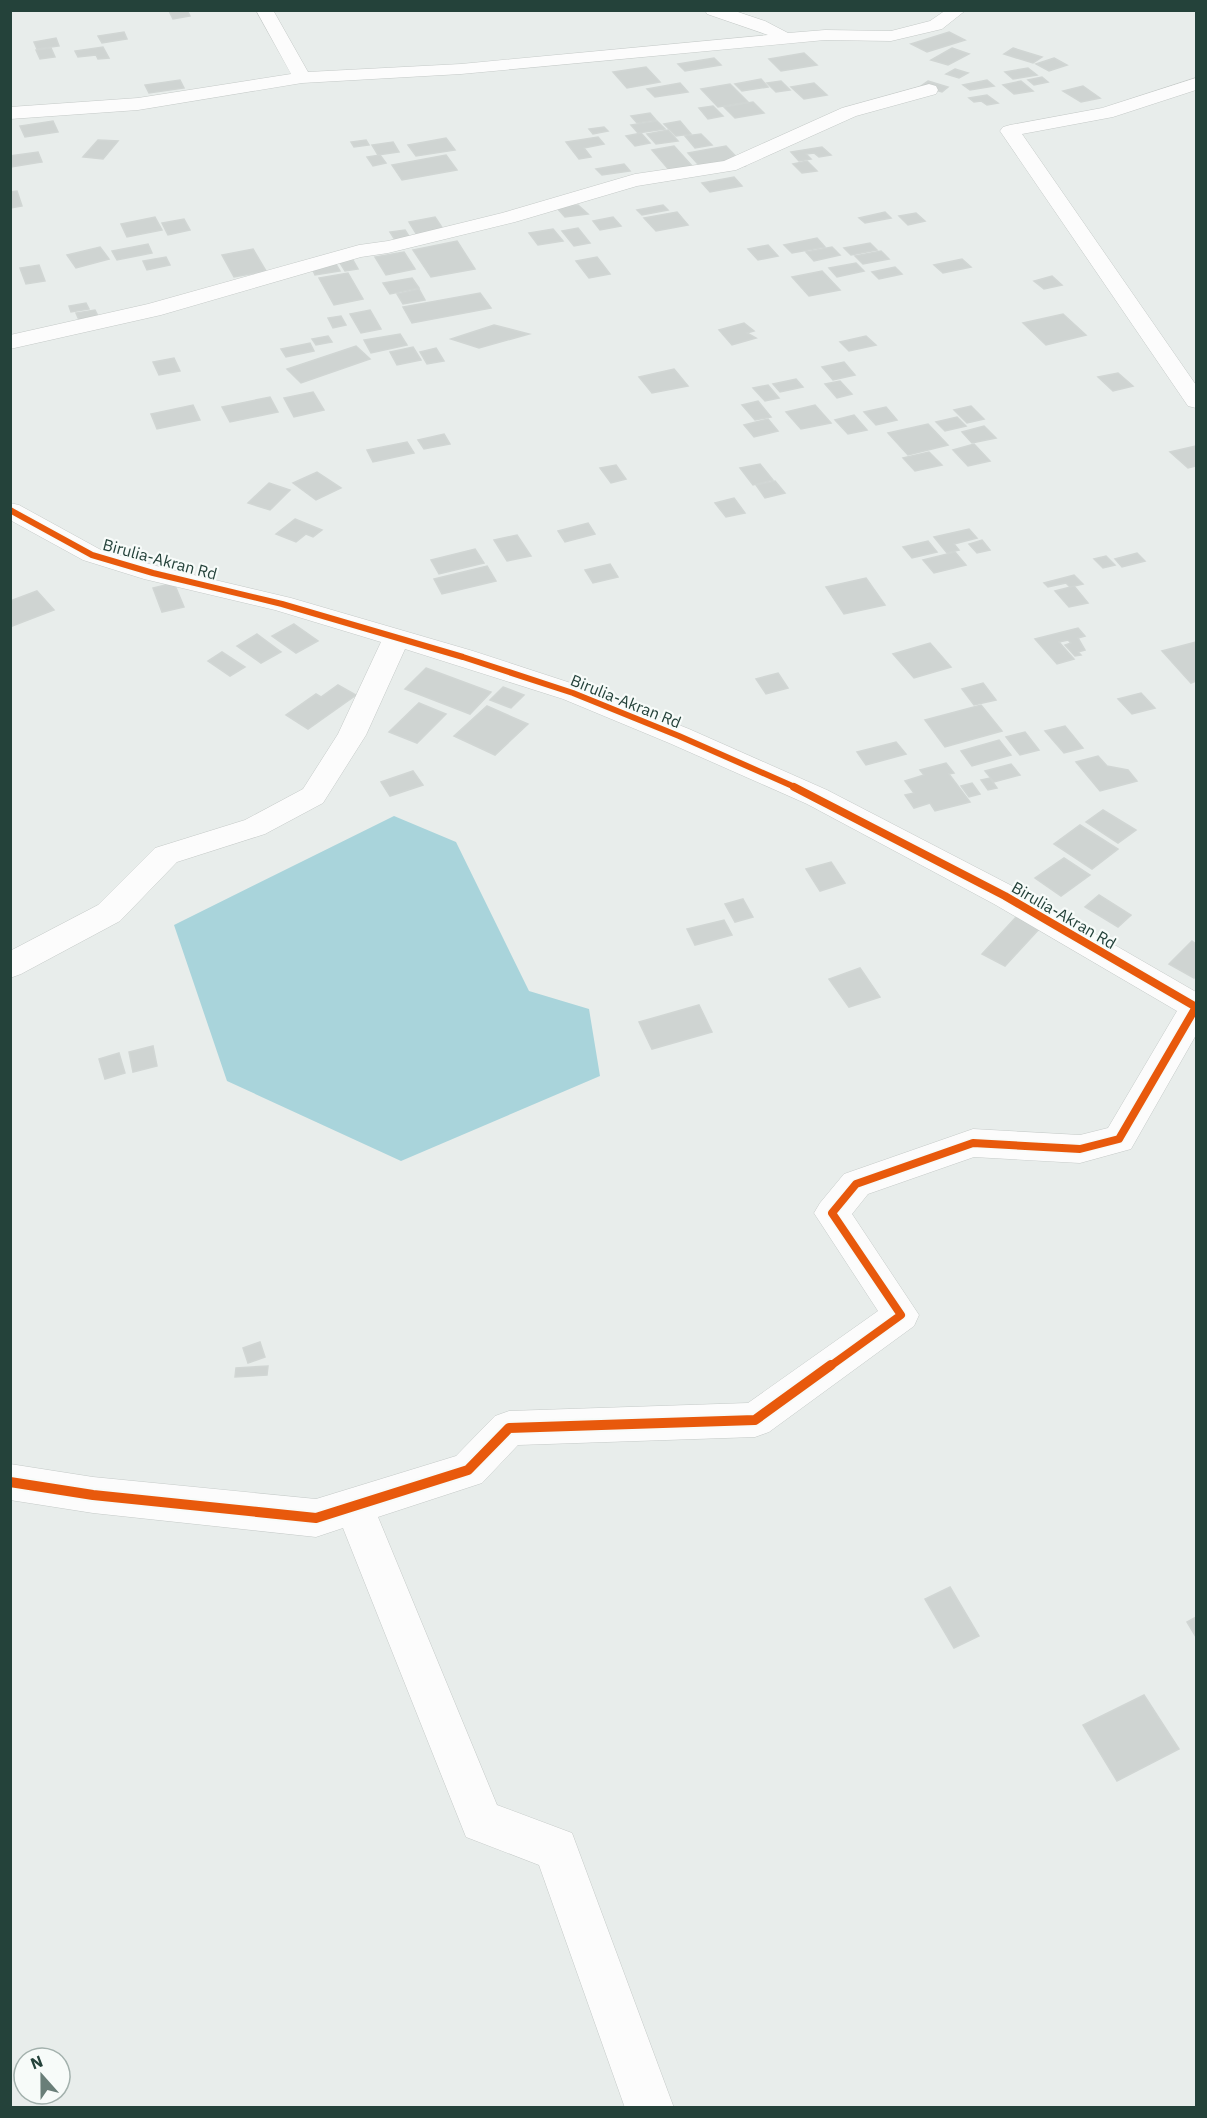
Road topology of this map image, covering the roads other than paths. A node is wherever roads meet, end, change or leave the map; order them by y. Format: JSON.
{"nodes":[{"id":1,"x":264,"y":10,"type":"edge"},
{"id":2,"x":713,"y":10,"type":"edge"},
{"id":3,"x":958,"y":10,"type":"edge"},
{"id":4,"x":787,"y":38,"type":"junction"},
{"id":5,"x":302,"y":78,"type":"junction"},
{"id":6,"x":1197,"y":84,"type":"edge"},
{"id":7,"x":929,"y":90,"type":"dead end"},
{"id":8,"x":10,"y":113,"type":"edge"},
{"id":9,"x":10,"y":342,"type":"edge"},
{"id":10,"x":1197,"y":401,"type":"edge"},
{"id":11,"x":10,"y":510,"type":"edge"},
{"id":12,"x":396,"y":638,"type":"junction"},
{"id":13,"x":10,"y":966,"type":"edge"},
{"id":14,"x":1196,"y":1007,"type":"edge"},
{"id":15,"x":10,"y":1482,"type":"edge"},
{"id":16,"x":354,"y":1506,"type":"junction"},
{"id":17,"x":650,"y":2108,"type":"edge"}],
"edges":[{"from":1,"to":5,"type":"street"},
{"from":2,"to":4,"type":"street"},
{"from":3,"to":4,"type":"street"},
{"from":4,"to":5,"type":"street"},
{"from":5,"to":8,"type":"street"},
{"from":6,"to":10,"type":"street"},
{"from":7,"to":9,"type":"street"},
{"from":11,"to":12,"type":"street","name":"Birulia-Akran Rd"},
{"from":12,"to":13,"type":"street"},
{"from":12,"to":14,"type":"street","name":"Birulia-Akran Rd"},
{"from":14,"to":16,"type":"street"},
{"from":15,"to":16,"type":"street"},
{"from":16,"to":17,"type":"street"}]}
